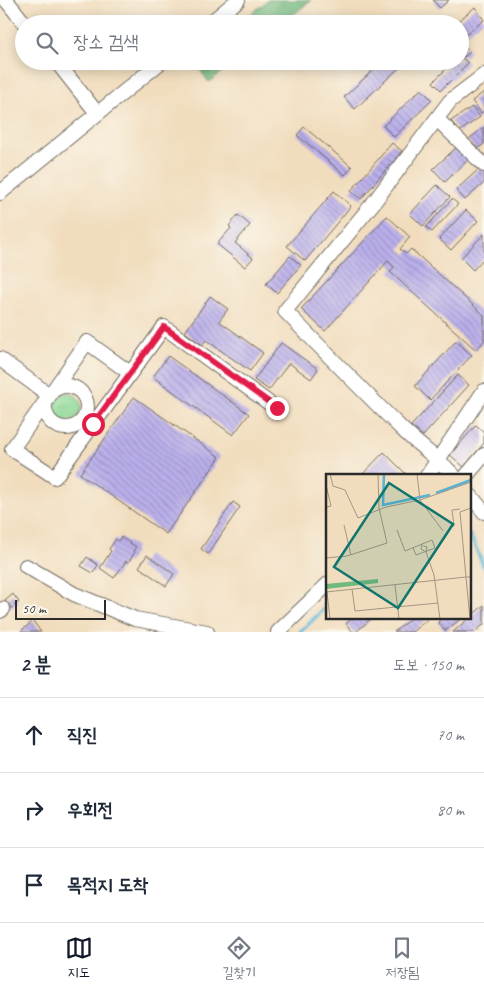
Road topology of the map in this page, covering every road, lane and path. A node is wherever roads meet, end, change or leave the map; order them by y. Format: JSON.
{"nodes":[{"id":1,"x":238,"y":0,"type":"edge"},
{"id":2,"x":7,"y":4,"type":"edge"},
{"id":3,"x":17,"y":15,"type":"edge"},
{"id":4,"x":220,"y":15,"type":"edge"},
{"id":5,"x":63,"y":70,"type":"edge"},
{"id":6,"x":151,"y":70,"type":"edge"},
{"id":7,"x":484,"y":75,"type":"edge"},
{"id":8,"x":97,"y":113,"type":"junction"},
{"id":9,"x":436,"y":119,"type":"junction"},
{"id":10,"x":484,"y":165,"type":"edge"},
{"id":11,"x":0,"y":193,"type":"edge"},
{"id":12,"x":0,"y":359,"type":"edge"},
{"id":13,"x":130,"y":373,"type":"junction"},
{"id":14,"x":484,"y":391,"type":"edge"},
{"id":15,"x":49,"y":395,"type":"junction"},
{"id":16,"x":277,"y":408,"type":"dead end"},
{"id":17,"x":88,"y":421,"type":"junction"},
{"id":18,"x":484,"y":455,"type":"edge"},
{"id":19,"x":437,"y":460,"type":"junction"},
{"id":20,"x":428,"y":474,"type":"edge"},
{"id":21,"x":452,"y":474,"type":"edge"},
{"id":22,"x":468,"y":474,"type":"edge"},
{"id":23,"x":472,"y":497,"type":"edge"},
{"id":24,"x":484,"y":512,"type":"edge"},
{"id":25,"x":26,"y":566,"type":"dead end"},
{"id":26,"x":326,"y":586,"type":"edge"},
{"id":27,"x":207,"y":632,"type":"edge"},
{"id":28,"x":278,"y":632,"type":"edge"}],
"edges":[{"from":1,"to":4,"type":"street"},
{"from":2,"to":3,"type":"street"},
{"from":5,"to":8,"type":"street"},
{"from":6,"to":8,"type":"street"},
{"from":7,"to":9,"type":"street"},
{"from":8,"to":11,"type":"street"},
{"from":9,"to":10,"type":"street"},
{"from":9,"to":19,"type":"street"},
{"from":12,"to":15,"type":"street"},
{"from":13,"to":15,"type":"street"},
{"from":13,"to":16,"type":"street"},
{"from":13,"to":17,"type":"street"},
{"from":14,"to":19,"type":"street"},
{"from":15,"to":17,"type":"street"},
{"from":15,"to":17,"type":"street"},
{"from":15,"to":17,"type":"street"},
{"from":18,"to":22,"type":"street"},
{"from":19,"to":20,"type":"street"},
{"from":19,"to":21,"type":"street"},
{"from":23,"to":24,"type":"street"},
{"from":25,"to":27,"type":"street"},
{"from":26,"to":28,"type":"street"}]}
